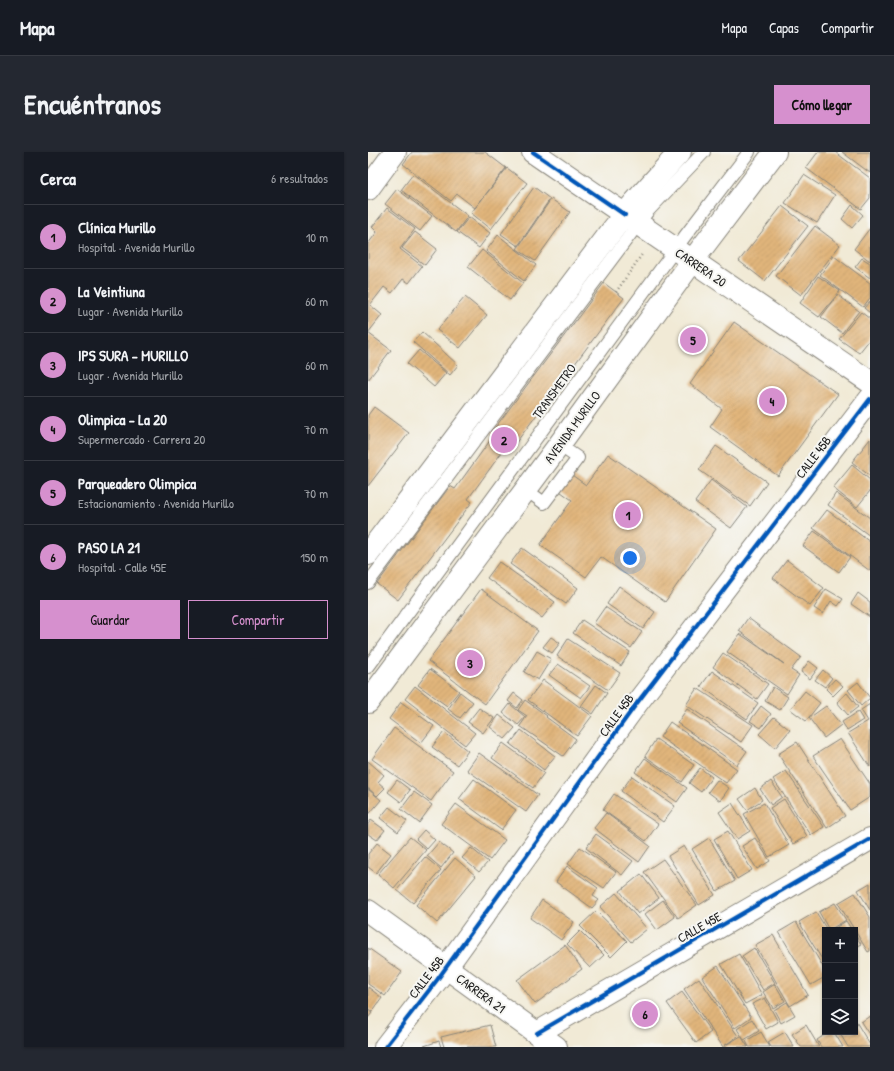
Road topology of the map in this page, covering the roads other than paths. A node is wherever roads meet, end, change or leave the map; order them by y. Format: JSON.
{"nodes":[{"id":1,"x":395,"y":152,"type":"edge"},
{"id":2,"x":532,"y":152,"type":"edge"},
{"id":3,"x":680,"y":152,"type":"edge"},
{"id":4,"x":704,"y":152,"type":"edge"},
{"id":5,"x":749,"y":152,"type":"edge"},
{"id":6,"x":775,"y":152,"type":"edge"},
{"id":7,"x":368,"y":189,"type":"edge"},
{"id":8,"x":632,"y":219,"type":"junction"},
{"id":9,"x":684,"y":255,"type":"junction"},
{"id":10,"x":870,"y":382,"type":"edge"},
{"id":11,"x":870,"y":399,"type":"edge"},
{"id":12,"x":368,"y":554,"type":"edge"},
{"id":13,"x":368,"y":583,"type":"edge"},
{"id":14,"x":368,"y":667,"type":"edge"},
{"id":15,"x":368,"y":702,"type":"edge"},
{"id":16,"x":870,"y":839,"type":"edge"},
{"id":17,"x":368,"y":911,"type":"edge"},
{"id":18,"x":445,"y":967,"type":"junction"},
{"id":19,"x":537,"y":1033,"type":"junction"},
{"id":20,"x":385,"y":1047,"type":"edge"},
{"id":21,"x":556,"y":1047,"type":"edge"}],
"edges":[{"from":1,"to":7,"type":"street"},
{"from":2,"to":8,"type":"street","name":"CARRERA 20"},
{"from":3,"to":8,"type":"street"},
{"from":4,"to":8,"type":"lane"},
{"from":5,"to":9,"type":"lane","name":"TRANSMETRO"},
{"from":6,"to":9,"type":"street","name":"AVENIDA MURILLO"},
{"from":8,"to":9,"type":"street","name":"CARRERA 20"},
{"from":8,"to":12,"type":"street"},
{"from":8,"to":13,"type":"lane"},
{"from":9,"to":10,"type":"street","name":"CARRERA 20"},
{"from":9,"to":14,"type":"lane","name":"TRANSMETRO"},
{"from":9,"to":15,"type":"street","name":"AVENIDA MURILLO"},
{"from":11,"to":18,"type":"street","name":"CALLE 45B"},
{"from":16,"to":19,"type":"street","name":"CALLE 45E"},
{"from":17,"to":18,"type":"street","name":"CARRERA 21"},
{"from":18,"to":19,"type":"street","name":"CARRERA 21"},
{"from":18,"to":20,"type":"street","name":"CALLE 45B"},
{"from":19,"to":21,"type":"street","name":"CARRERA 21"}]}
